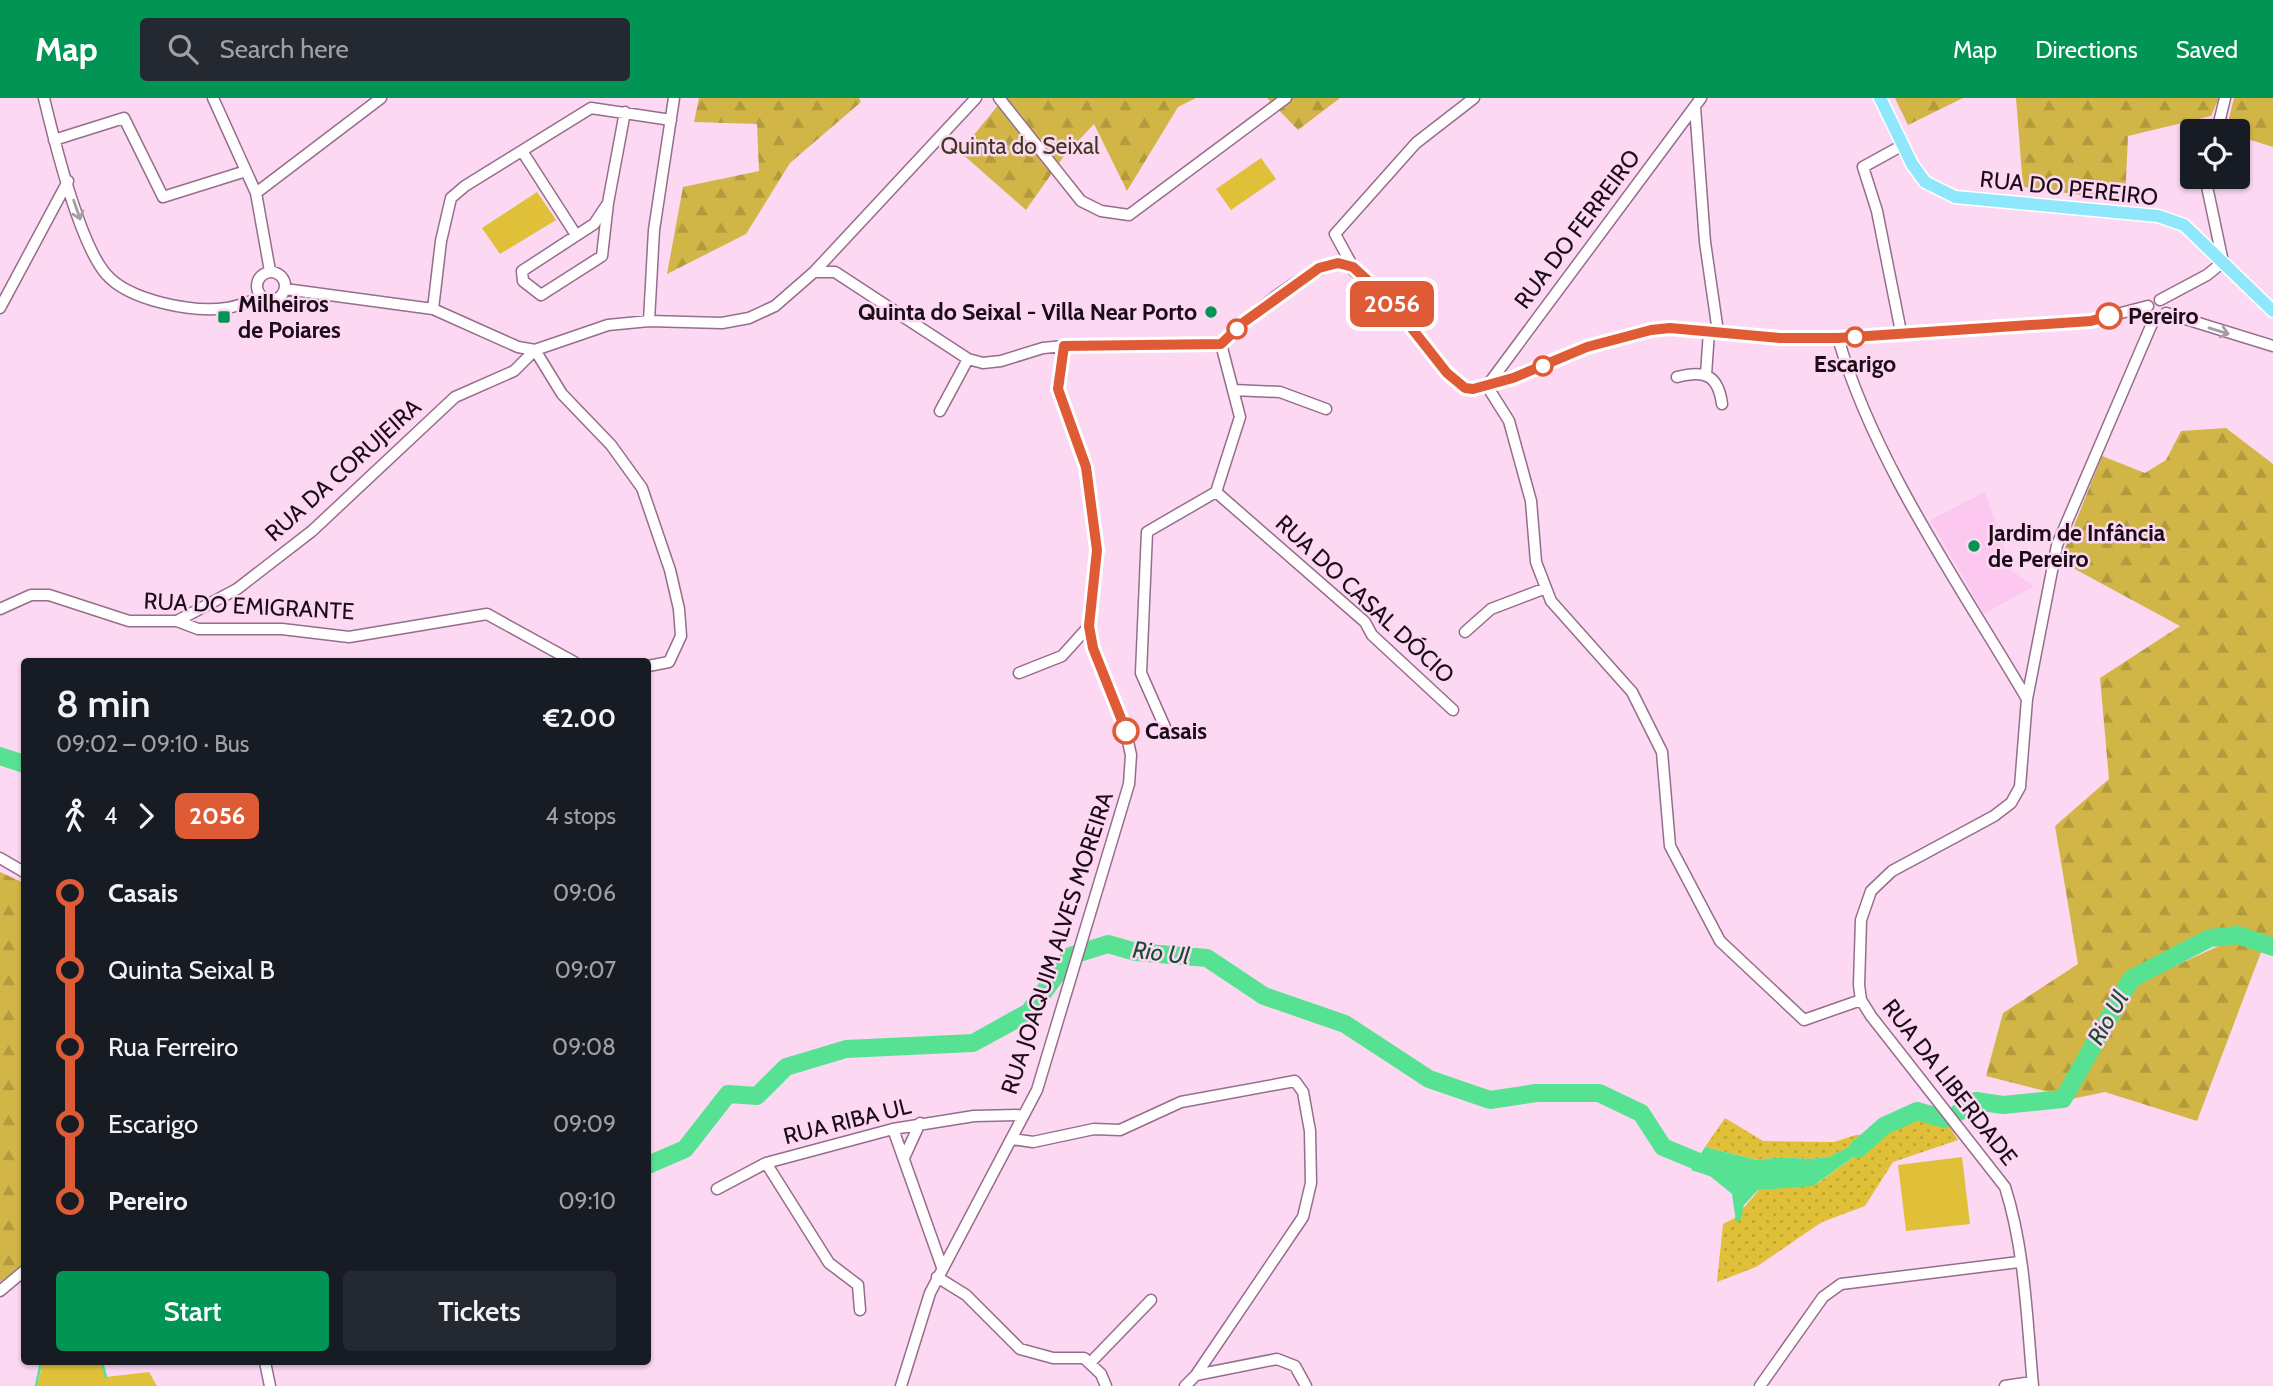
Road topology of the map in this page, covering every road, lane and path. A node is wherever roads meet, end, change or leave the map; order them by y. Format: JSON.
{"nodes":[{"id":1,"x":44,"y":98,"type":"edge"},
{"id":2,"x":381,"y":98,"type":"edge"},
{"id":3,"x":582,"y":98,"type":"edge"},
{"id":4,"x":674,"y":98,"type":"edge"},
{"id":5,"x":976,"y":98,"type":"edge"},
{"id":6,"x":999,"y":98,"type":"edge"},
{"id":7,"x":1286,"y":98,"type":"edge"},
{"id":8,"x":1474,"y":98,"type":"edge"},
{"id":9,"x":1880,"y":98,"type":"edge"},
{"id":10,"x":2225,"y":98,"type":"edge"},
{"id":11,"x":218,"y":101,"type":"edge"},
{"id":12,"x":1698,"y":102,"type":"edge"},
{"id":13,"x":625,"y":112,"type":"junction"},
{"id":14,"x":582,"y":114,"type":"junction"},
{"id":15,"x":2220,"y":119,"type":"edge"},
{"id":16,"x":671,"y":120,"type":"junction"},
{"id":17,"x":54,"y":140,"type":"junction"},
{"id":18,"x":1903,"y":145,"type":"junction"},
{"id":19,"x":522,"y":151,"type":"junction"},
{"id":20,"x":246,"y":170,"type":"junction"},
{"id":21,"x":68,"y":181,"type":"junction"},
{"id":22,"x":2207,"y":189,"type":"edge"},
{"id":23,"x":256,"y":193,"type":"junction"},
{"id":24,"x":608,"y":203,"type":"junction"},
{"id":25,"x":576,"y":235,"type":"junction"},
{"id":26,"x":2222,"y":262,"type":"junction"},
{"id":27,"x":1353,"y":267,"type":"junction"},
{"id":28,"x":270,"y":271,"type":"junction"},
{"id":29,"x":814,"y":272,"type":"junction"},
{"id":30,"x":285,"y":289,"type":"junction"},
{"id":31,"x":263,"y":297,"type":"junction"},
{"id":32,"x":2161,"y":300,"type":"junction"},
{"id":33,"x":2148,"y":306,"type":"junction"},
{"id":34,"x":0,"y":308,"type":"edge"},
{"id":35,"x":433,"y":309,"type":"junction"},
{"id":36,"x":2273,"y":311,"type":"edge"},
{"id":37,"x":2166,"y":313,"type":"junction"},
{"id":38,"x":2154,"y":319,"type":"junction"},
{"id":39,"x":649,"y":321,"type":"junction"},
{"id":40,"x":1713,"y":332,"type":"junction"},
{"id":41,"x":1901,"y":332,"type":"junction"},
{"id":42,"x":1838,"y":338,"type":"junction"},
{"id":43,"x":1221,"y":344,"type":"junction"},
{"id":44,"x":1064,"y":346,"type":"junction"},
{"id":45,"x":2273,"y":346,"type":"edge"},
{"id":46,"x":535,"y":350,"type":"junction"},
{"id":47,"x":968,"y":359,"type":"junction"},
{"id":48,"x":1706,"y":375,"type":"junction"},
{"id":49,"x":1677,"y":377,"type":"dead end"},
{"id":50,"x":1487,"y":386,"type":"junction"},
{"id":51,"x":1233,"y":390,"type":"junction"},
{"id":52,"x":1722,"y":404,"type":"dead end"},
{"id":53,"x":1326,"y":409,"type":"dead end"},
{"id":54,"x":940,"y":411,"type":"dead end"},
{"id":55,"x":1216,"y":492,"type":"junction"},
{"id":56,"x":1546,"y":588,"type":"junction"},
{"id":57,"x":0,"y":609,"type":"edge"},
{"id":58,"x":177,"y":621,"type":"junction"},
{"id":59,"x":1089,"y":626,"type":"junction"},
{"id":60,"x":1465,"y":632,"type":"dead end"},
{"id":61,"x":566,"y":658,"type":"edge"},
{"id":62,"x":651,"y":665,"type":"edge"},
{"id":63,"x":1020,"y":673,"type":"dead end"},
{"id":64,"x":2027,"y":699,"type":"junction"},
{"id":65,"x":1453,"y":710,"type":"dead end"},
{"id":66,"x":1168,"y":734,"type":"dead end"},
{"id":67,"x":0,"y":858,"type":"edge"},
{"id":68,"x":21,"y":870,"type":"edge"},
{"id":69,"x":1861,"y":1000,"type":"junction"},
{"id":70,"x":1024,"y":1115,"type":"junction"},
{"id":71,"x":995,"y":1117,"type":"junction"},
{"id":72,"x":920,"y":1123,"type":"junction"},
{"id":73,"x":892,"y":1129,"type":"junction"},
{"id":74,"x":1013,"y":1136,"type":"junction"},
{"id":75,"x":904,"y":1158,"type":"junction"},
{"id":76,"x":766,"y":1163,"type":"junction"},
{"id":77,"x":717,"y":1189,"type":"dead end"},
{"id":78,"x":2020,"y":1262,"type":"junction"},
{"id":79,"x":939,"y":1272,"type":"junction"},
{"id":80,"x":21,"y":1274,"type":"edge"},
{"id":81,"x":0,"y":1291,"type":"edge"},
{"id":82,"x":1151,"y":1300,"type":"dead end"},
{"id":83,"x":860,"y":1310,"type":"dead end"},
{"id":84,"x":1091,"y":1362,"type":"junction"},
{"id":85,"x":266,"y":1365,"type":"edge"},
{"id":86,"x":1196,"y":1375,"type":"junction"},
{"id":87,"x":904,"y":1383,"type":"edge"},
{"id":88,"x":2032,"y":1384,"type":"edge"},
{"id":89,"x":270,"y":1386,"type":"edge"},
{"id":90,"x":1106,"y":1386,"type":"edge"},
{"id":91,"x":1185,"y":1386,"type":"edge"},
{"id":92,"x":1306,"y":1386,"type":"edge"},
{"id":93,"x":1759,"y":1386,"type":"edge"},
{"id":94,"x":2005,"y":1386,"type":"edge"}],
"edges":[{"from":1,"to":17,"type":"street"},
{"from":2,"to":23,"type":"street"},
{"from":3,"to":14,"type":"street"},
{"from":4,"to":16,"type":"street"},
{"from":5,"to":29,"type":"street"},
{"from":6,"to":7,"type":"street"},
{"from":8,"to":27,"type":"street"},
{"from":9,"to":18,"type":"main road","name":"RUA DO PEREIRO"},
{"from":10,"to":15,"type":"street"},
{"from":11,"to":20,"type":"street"},
{"from":12,"to":40,"type":"street"},
{"from":12,"to":50,"type":"street","name":"RUA DO FERREIRO"},
{"from":13,"to":14,"type":"street"},
{"from":13,"to":16,"type":"street"},
{"from":13,"to":24,"type":"street"},
{"from":14,"to":19,"type":"street"},
{"from":16,"to":39,"type":"street"},
{"from":17,"to":20,"type":"street"},
{"from":17,"to":21,"type":"street"},
{"from":18,"to":26,"type":"main road","name":"RUA DO PEREIRO"},
{"from":18,"to":41,"type":"street"},
{"from":19,"to":25,"type":"street"},
{"from":19,"to":35,"type":"street"},
{"from":20,"to":23,"type":"street"},
{"from":21,"to":31,"type":"street","one_way":true},
{"from":21,"to":34,"type":"street"},
{"from":22,"to":26,"type":"street"},
{"from":23,"to":28,"type":"street"},
{"from":24,"to":25,"type":"street"},
{"from":24,"to":25,"type":"street"},
{"from":26,"to":32,"type":"street"},
{"from":26,"to":36,"type":"main road","name":"RUA DO PEREIRO"},
{"from":27,"to":43,"type":"street"},
{"from":27,"to":50,"type":"street"},
{"from":28,"to":30,"type":"street"},
{"from":28,"to":31,"type":"street"},
{"from":29,"to":39,"type":"street"},
{"from":29,"to":47,"type":"street"},
{"from":30,"to":31,"type":"street"},
{"from":30,"to":35,"type":"street"},
{"from":32,"to":33,"type":"street"},
{"from":32,"to":37,"type":"street"},
{"from":33,"to":38,"type":"street"},
{"from":33,"to":41,"type":"street"},
{"from":35,"to":46,"type":"street"},
{"from":37,"to":38,"type":"street"},
{"from":37,"to":45,"type":"street","one_way":true},
{"from":38,"to":64,"type":"street","name":"RUA DA LIBERDADE"},
{"from":39,"to":46,"type":"street"},
{"from":40,"to":42,"type":"street"},
{"from":40,"to":48,"type":"street"},
{"from":40,"to":50,"type":"street"},
{"from":41,"to":42,"type":"street"},
{"from":42,"to":64,"type":"street"},
{"from":43,"to":44,"type":"street"},
{"from":43,"to":51,"type":"street"},
{"from":44,"to":47,"type":"street"},
{"from":44,"to":59,"type":"street","name":"RUA JOAQUIM ALVES MOREIRA"},
{"from":46,"to":58,"type":"street","name":"RUA DA CORUJEIRA"},
{"from":46,"to":62,"type":"street"},
{"from":47,"to":54,"type":"street"},
{"from":48,"to":49,"type":"street"},
{"from":48,"to":52,"type":"street"},
{"from":50,"to":56,"type":"street"},
{"from":51,"to":53,"type":"street"},
{"from":51,"to":55,"type":"street"},
{"from":55,"to":65,"type":"street","name":"RUA DO CASAL DÓCIO"},
{"from":55,"to":66,"type":"street"},
{"from":56,"to":60,"type":"street"},
{"from":56,"to":69,"type":"street"},
{"from":57,"to":58,"type":"street","name":"RUA DO EMIGRANTE"},
{"from":58,"to":61,"type":"street","name":"RUA DO EMIGRANTE"},
{"from":59,"to":63,"type":"street"},
{"from":59,"to":70,"type":"street","name":"RUA JOAQUIM ALVES MOREIRA"},
{"from":64,"to":69,"type":"street","name":"RUA DA LIBERDADE"},
{"from":67,"to":68,"type":"street"},
{"from":69,"to":78,"type":"street","name":"RUA DA LIBERDADE"},
{"from":70,"to":71,"type":"street","name":"RUA RIBA UL"},
{"from":70,"to":74,"type":"street","name":"RUA JOAQUIM ALVES MOREIRA"},
{"from":71,"to":72,"type":"street","name":"RUA RIBA UL"},
{"from":71,"to":74,"type":"street"},
{"from":72,"to":73,"type":"street","name":"RUA RIBA UL"},
{"from":72,"to":75,"type":"street"},
{"from":73,"to":75,"type":"street"},
{"from":73,"to":76,"type":"street","name":"RUA RIBA UL"},
{"from":74,"to":79,"type":"street","name":"RUA JOAQUIM ALVES MOREIRA"},
{"from":74,"to":86,"type":"street"},
{"from":75,"to":79,"type":"street"},
{"from":76,"to":77,"type":"street","name":"RUA RIBA UL"},
{"from":76,"to":83,"type":"street"},
{"from":78,"to":88,"type":"street","name":"RUA DA LIBERDADE"},
{"from":78,"to":93,"type":"street"},
{"from":79,"to":84,"type":"street"},
{"from":79,"to":87,"type":"street","name":"RUA JOAQUIM ALVES MOREIRA"},
{"from":80,"to":81,"type":"street"},
{"from":82,"to":84,"type":"street"},
{"from":84,"to":90,"type":"street"},
{"from":85,"to":89,"type":"street"},
{"from":86,"to":91,"type":"street"},
{"from":86,"to":92,"type":"street"},
{"from":88,"to":94,"type":"street"}]}
